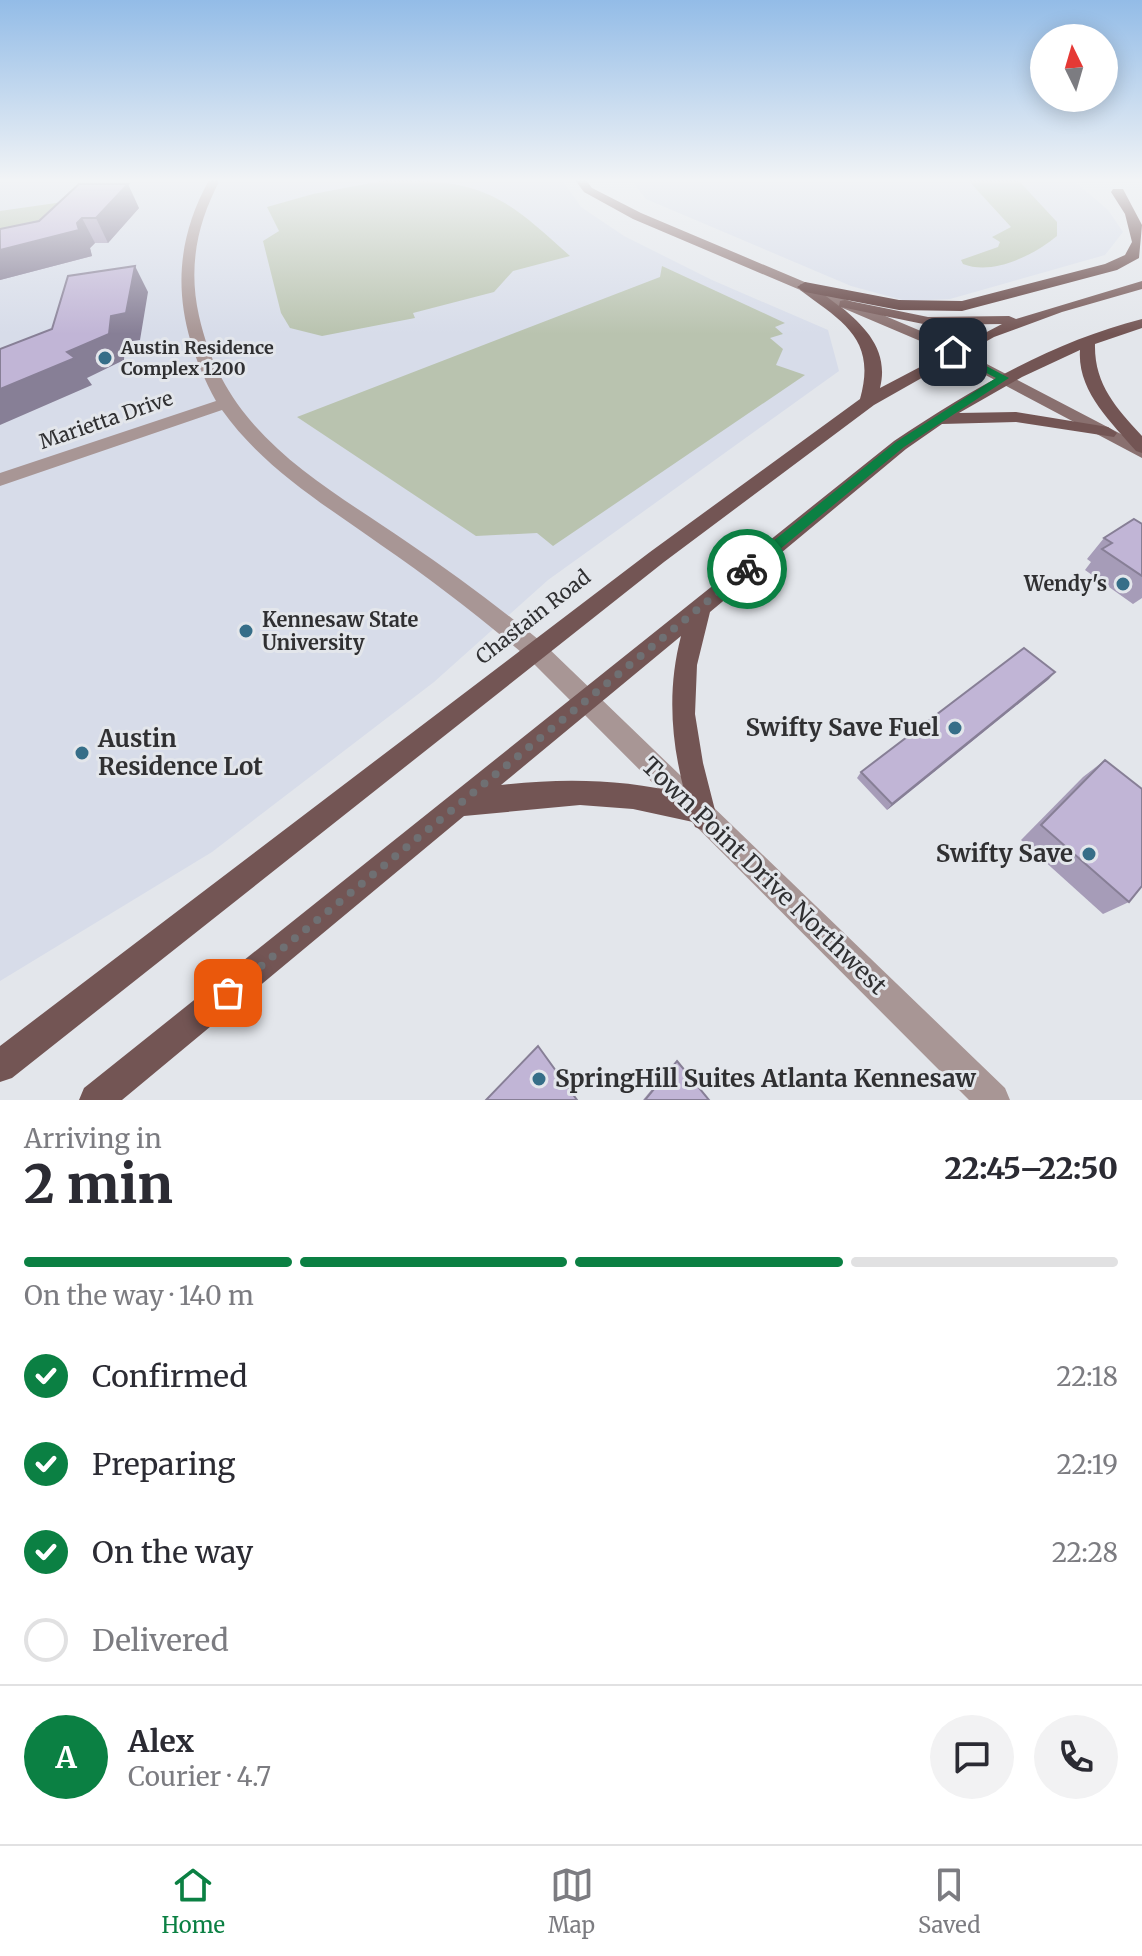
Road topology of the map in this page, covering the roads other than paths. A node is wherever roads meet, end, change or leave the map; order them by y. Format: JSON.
{"nodes":[{"id":1,"x":193,"y":231,"type":"edge"},
{"id":2,"x":672,"y":231,"type":"edge"},
{"id":3,"x":1136,"y":231,"type":"edge"},
{"id":4,"x":1142,"y":285,"type":"edge"},
{"id":5,"x":805,"y":287,"type":"junction"},
{"id":6,"x":845,"y":304,"type":"junction"},
{"id":7,"x":1029,"y":318,"type":"junction"},
{"id":8,"x":1142,"y":323,"type":"edge"},
{"id":9,"x":1088,"y":340,"type":"junction"},
{"id":10,"x":953,"y":352,"type":"junction"},
{"id":11,"x":1003,"y":378,"type":"junction"},
{"id":12,"x":868,"y":401,"type":"junction"},
{"id":13,"x":226,"y":403,"type":"junction"},
{"id":14,"x":937,"y":419,"type":"junction"},
{"id":15,"x":1108,"y":433,"type":"junction"},
{"id":16,"x":1142,"y":449,"type":"edge"},
{"id":17,"x":0,"y":480,"type":"edge"},
{"id":18,"x":700,"y":609,"type":"junction"},
{"id":19,"x":536,"y":651,"type":"junction"},
{"id":20,"x":584,"y":700,"type":"junction"},
{"id":21,"x":464,"y":803,"type":"junction"},
{"id":22,"x":700,"y":814,"type":"junction"},
{"id":23,"x":0,"y":1066,"type":"edge"},
{"id":24,"x":96,"y":1100,"type":"edge"},
{"id":25,"x":993,"y":1100,"type":"edge"}],
"edges":[{"from":1,"to":13,"type":"street","name":"Town Point Drive Northwest"},
{"from":2,"to":5,"type":"main road"},
{"from":3,"to":5,"type":"highway"},
{"from":4,"to":7,"type":"main road","name":"Chastain Road"},
{"from":5,"to":6,"type":"main road"},
{"from":5,"to":12,"type":"main road"},
{"from":6,"to":7,"type":"main road"},
{"from":6,"to":10,"type":"main road"},
{"from":7,"to":10,"type":"main road","name":"Chastain Road"},
{"from":8,"to":9,"type":"main road"},
{"from":9,"to":11,"type":"main road"},
{"from":9,"to":16,"type":"main road"},
{"from":10,"to":11,"type":"main road"},
{"from":10,"to":12,"type":"main road","name":"Chastain Road"},
{"from":11,"to":14,"type":"main road"},
{"from":11,"to":15,"type":"main road"},
{"from":12,"to":19,"type":"main road","name":"Chastain Road"},
{"from":13,"to":17,"type":"street","name":"Marietta Drive"},
{"from":13,"to":19,"type":"street","name":"Town Point Drive Northwest"},
{"from":14,"to":15,"type":"main road"},
{"from":14,"to":18,"type":"main road"},
{"from":15,"to":16,"type":"main road"},
{"from":18,"to":20,"type":"main road"},
{"from":18,"to":22,"type":"main road"},
{"from":19,"to":20,"type":"street","name":"Town Point Drive Northwest"},
{"from":19,"to":23,"type":"main road","name":"Chastain Road"},
{"from":20,"to":21,"type":"main road"},
{"from":20,"to":22,"type":"street","name":"Town Point Drive Northwest"},
{"from":21,"to":22,"type":"main road"},
{"from":21,"to":24,"type":"main road"},
{"from":22,"to":25,"type":"street","name":"Town Point Drive Northwest"}]}
